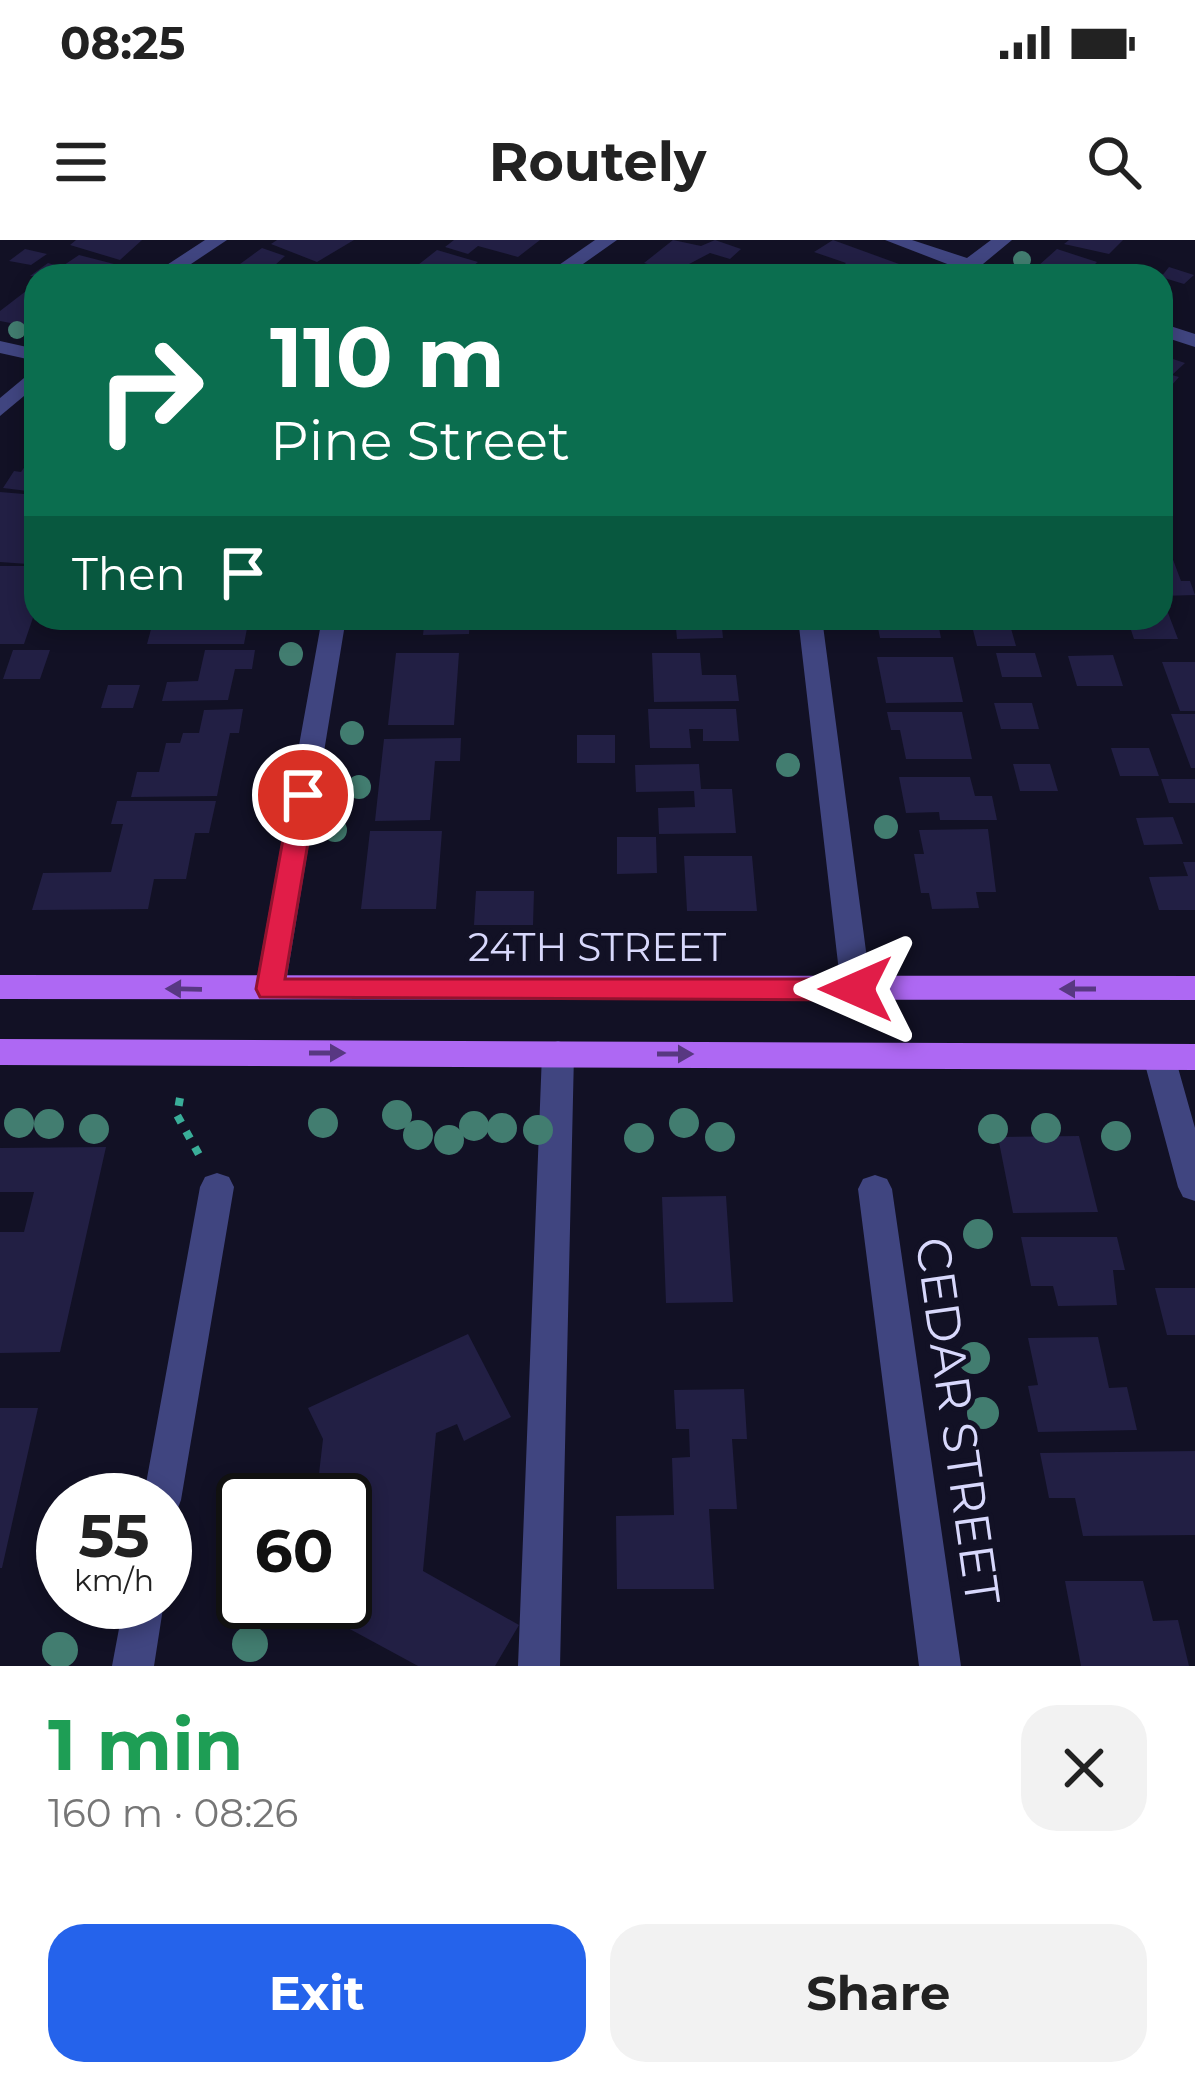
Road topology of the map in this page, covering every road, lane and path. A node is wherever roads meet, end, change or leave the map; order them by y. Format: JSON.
{"nodes":[{"id":1,"x":218,"y":240,"type":"edge"},
{"id":2,"x":608,"y":240,"type":"edge"},
{"id":3,"x":894,"y":240,"type":"edge"},
{"id":4,"x":1003,"y":240,"type":"edge"},
{"id":5,"x":179,"y":264,"type":"edge"},
{"id":6,"x":572,"y":264,"type":"edge"},
{"id":7,"x":947,"y":264,"type":"edge"},
{"id":8,"x":972,"y":264,"type":"edge"},
{"id":9,"x":24,"y":386,"type":"edge"},
{"id":10,"x":0,"y":410,"type":"edge"},
{"id":11,"x":332,"y":630,"type":"edge"},
{"id":12,"x":811,"y":630,"type":"edge"},
{"id":13,"x":0,"y":987,"type":"edge"},
{"id":14,"x":1195,"y":988,"type":"edge"},
{"id":15,"x":270,"y":989,"type":"junction"},
{"id":16,"x":856,"y":989,"type":"junction"},
{"id":17,"x":0,"y":1052,"type":"edge"},
{"id":18,"x":558,"y":1054,"type":"junction"},
{"id":19,"x":1159,"y":1057,"type":"junction"},
{"id":20,"x":1195,"y":1057,"type":"edge"},
{"id":21,"x":180,"y":1098,"type":"dead end"},
{"id":22,"x":217,"y":1186,"type":"joint"},
{"id":23,"x":1195,"y":1187,"type":"edge"},
{"id":24,"x":875,"y":1190,"type":"dead end"},
{"id":25,"x":167,"y":1473,"type":"edge"},
{"id":26,"x":139,"y":1629,"type":"edge"},
{"id":27,"x":133,"y":1666,"type":"edge"},
{"id":28,"x":539,"y":1666,"type":"edge"},
{"id":29,"x":940,"y":1666,"type":"edge"}],
"edges":[{"from":1,"to":5,"type":"street"},
{"from":2,"to":6,"type":"street"},
{"from":3,"to":7,"type":"street"},
{"from":4,"to":8,"type":"street"},
{"from":9,"to":10,"type":"street"},
{"from":11,"to":15,"type":"street"},
{"from":12,"to":16,"type":"street"},
{"from":15,"to":13,"type":"main road","name":"24TH STREET","one_way":true},
{"from":14,"to":16,"type":"main road","name":"24TH STREET","one_way":true},
{"from":15,"to":16,"type":"main road","name":"24TH STREET"},
{"from":17,"to":18,"type":"main road","one_way":true},
{"from":18,"to":19,"type":"main road","one_way":true},
{"from":18,"to":28,"type":"street"},
{"from":19,"to":20,"type":"main road"},
{"from":19,"to":23,"type":"street"},
{"from":21,"to":22,"type":"path"},
{"from":22,"to":25,"type":"street"},
{"from":24,"to":29,"type":"street","name":"CEDAR STREET"},
{"from":26,"to":27,"type":"street"}]}
